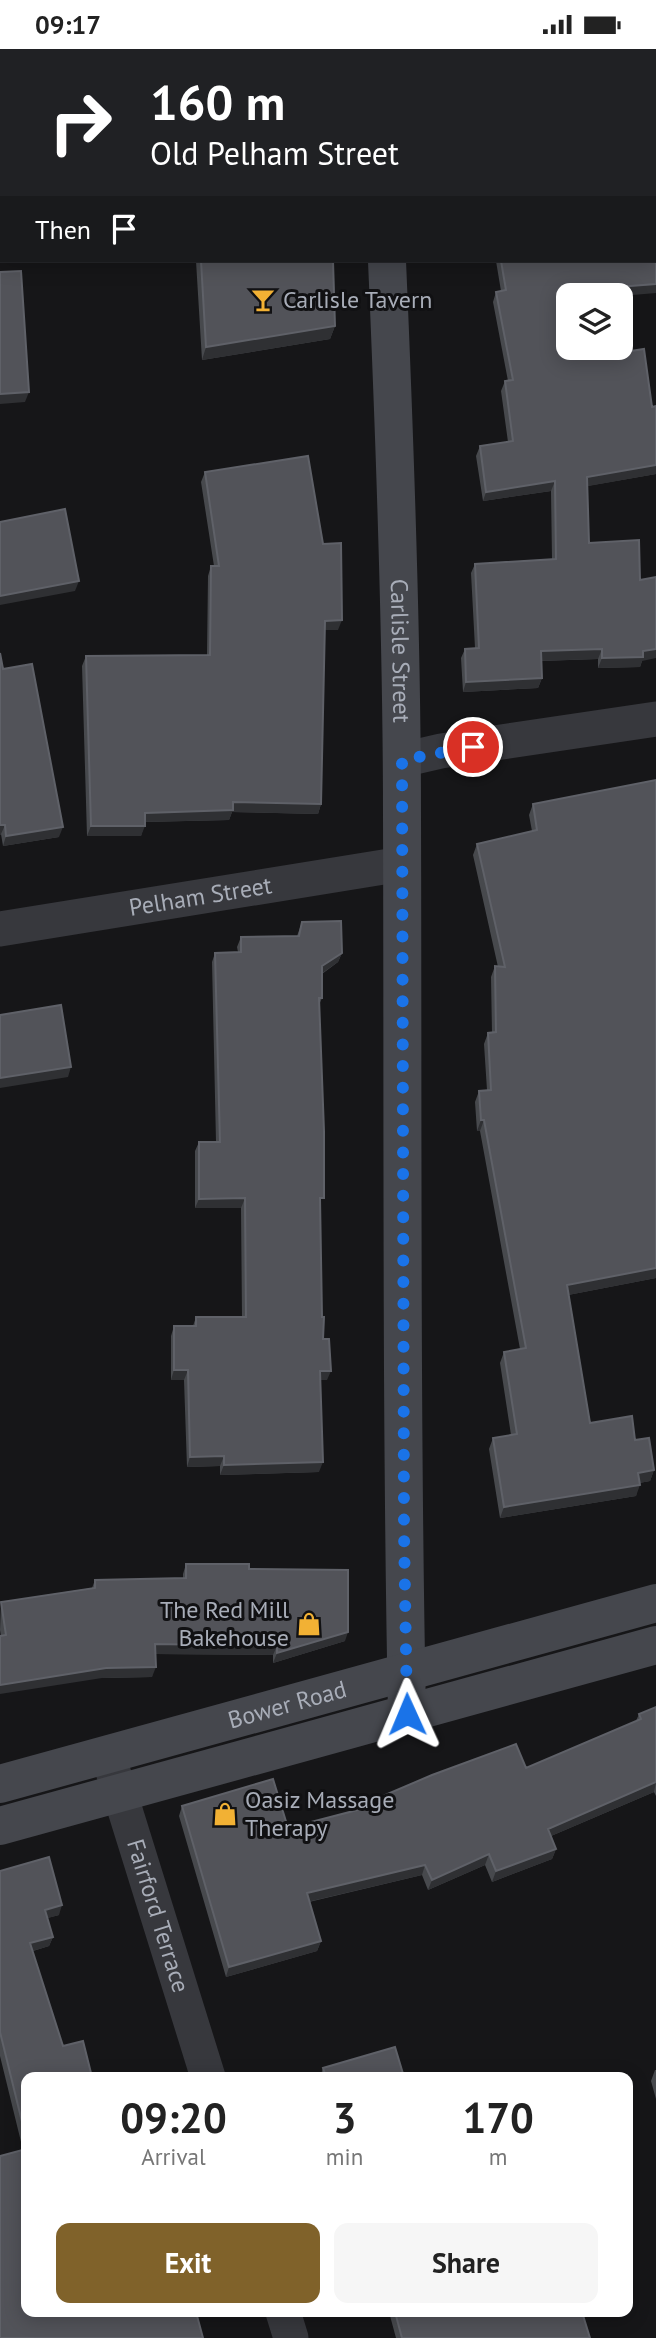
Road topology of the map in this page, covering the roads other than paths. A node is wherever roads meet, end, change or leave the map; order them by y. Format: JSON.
{"nodes":[{"id":1,"x":387,"y":263,"type":"edge"},
{"id":2,"x":656,"y":719,"type":"edge"},
{"id":3,"x":402,"y":760,"type":"junction"},
{"id":4,"x":402,"y":865,"type":"junction"},
{"id":5,"x":0,"y":929,"type":"edge"},
{"id":6,"x":656,"y":1603,"type":"edge"},
{"id":7,"x":656,"y":1645,"type":"edge"},
{"id":8,"x":406,"y":1671,"type":"junction"},
{"id":9,"x":407,"y":1714,"type":"junction"},
{"id":10,"x":108,"y":1755,"type":"junction"},
{"id":11,"x":0,"y":1784,"type":"edge"},
{"id":12,"x":119,"y":1793,"type":"junction"},
{"id":13,"x":0,"y":1825,"type":"edge"},
{"id":14,"x":206,"y":2072,"type":"edge"},
{"id":15,"x":285,"y":2317,"type":"edge"},
{"id":16,"x":291,"y":2338,"type":"edge"}],
"edges":[{"from":1,"to":3,"type":"street","name":"Carlisle Street"},
{"from":2,"to":3,"type":"street"},
{"from":3,"to":4,"type":"street","name":"Carlisle Street"},
{"from":4,"to":5,"type":"street","name":"Pelham Street"},
{"from":4,"to":8,"type":"street","name":"Carlisle Street"},
{"from":6,"to":8,"type":"street","name":"Bower Road"},
{"from":7,"to":9,"type":"street","name":"Bower Road"},
{"from":8,"to":9,"type":"street","name":"Carlisle Street"},
{"from":8,"to":10,"type":"street","name":"Bower Road"},
{"from":9,"to":12,"type":"street","name":"Bower Road"},
{"from":10,"to":11,"type":"street","name":"Bower Road"},
{"from":10,"to":12,"type":"street","name":"Fairford Terrace"},
{"from":12,"to":13,"type":"street","name":"Bower Road"},
{"from":12,"to":14,"type":"street","name":"Fairford Terrace"},
{"from":15,"to":16,"type":"street"}]}
